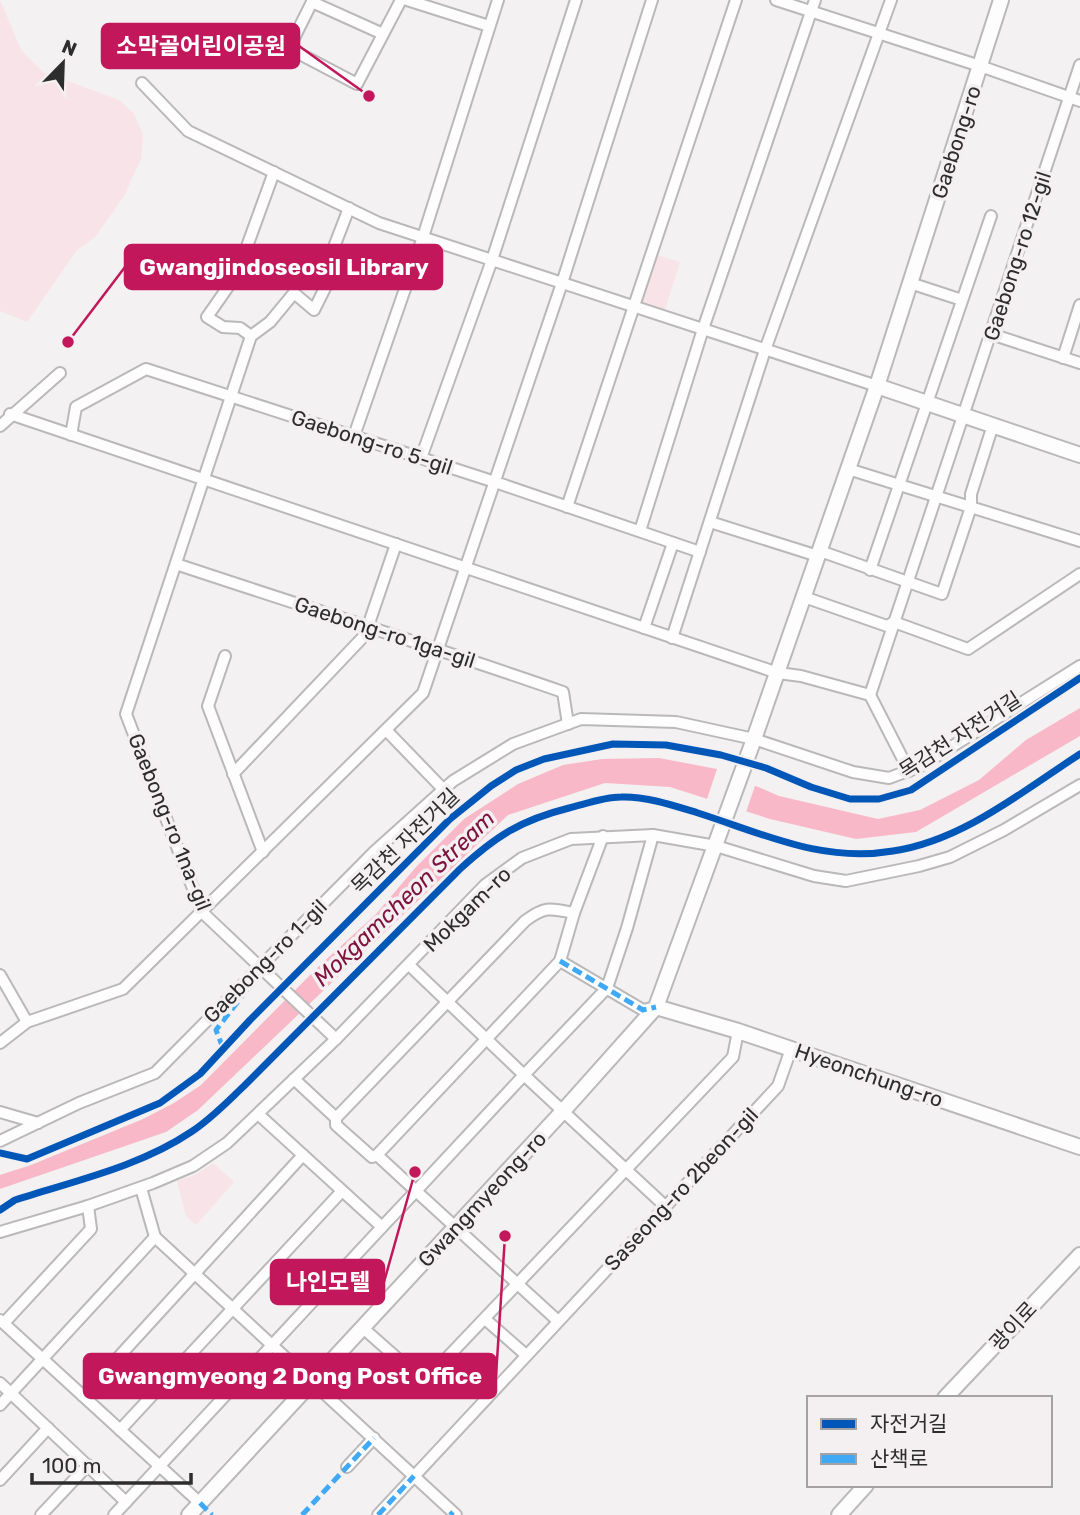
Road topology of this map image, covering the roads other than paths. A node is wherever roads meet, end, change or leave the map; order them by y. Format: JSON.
{"nodes":[{"id":1,"x":401,"y":0,"type":"edge"},
{"id":2,"x":408,"y":0,"type":"edge"},
{"id":3,"x":444,"y":0,"type":"edge"},
{"id":4,"x":576,"y":0,"type":"edge"},
{"id":5,"x":652,"y":0,"type":"edge"},
{"id":6,"x":736,"y":0,"type":"edge"},
{"id":7,"x":776,"y":0,"type":"edge"},
{"id":8,"x":815,"y":0,"type":"edge"},
{"id":9,"x":891,"y":0,"type":"edge"},
{"id":10,"x":1002,"y":0,"type":"edge"},
{"id":11,"x":313,"y":1,"type":"edge"},
{"id":12,"x":496,"y":1,"type":"edge"},
{"id":13,"x":811,"y":12,"type":"junction"},
{"id":14,"x":452,"y":14,"type":"junction"},
{"id":15,"x":489,"y":26,"type":"junction"},
{"id":16,"x":258,"y":32,"type":"dead end"},
{"id":17,"x":880,"y":33,"type":"junction"},
{"id":18,"x":383,"y":34,"type":"junction"},
{"id":19,"x":289,"y":48,"type":"junction"},
{"id":20,"x":1080,"y":65,"type":"edge"},
{"id":21,"x":980,"y":66,"type":"junction"},
{"id":22,"x":142,"y":83,"type":"dead end"},
{"id":23,"x":1074,"y":99,"type":"edge"},
{"id":24,"x":274,"y":172,"type":"junction"},
{"id":25,"x":349,"y":208,"type":"junction"},
{"id":26,"x":990,"y":216,"type":"dead end"},
{"id":27,"x":422,"y":237,"type":"junction"},
{"id":28,"x":492,"y":260,"type":"junction"},
{"id":29,"x":562,"y":283,"type":"junction"},
{"id":30,"x":910,"y":283,"type":"junction"},
{"id":31,"x":962,"y":300,"type":"junction"},
{"id":32,"x":1080,"y":305,"type":"edge"},
{"id":33,"x":635,"y":307,"type":"junction"},
{"id":34,"x":703,"y":329,"type":"junction"},
{"id":35,"x":991,"y":334,"type":"junction"},
{"id":36,"x":251,"y":336,"type":"junction"},
{"id":37,"x":765,"y":350,"type":"junction"},
{"id":38,"x":1063,"y":358,"type":"junction"},
{"id":39,"x":1080,"y":363,"type":"edge"},
{"id":40,"x":60,"y":373,"type":"dead end"},
{"id":41,"x":877,"y":386,"type":"junction"},
{"id":42,"x":232,"y":398,"type":"junction"},
{"id":43,"x":928,"y":403,"type":"junction"},
{"id":44,"x":10,"y":414,"type":"junction"},
{"id":45,"x":964,"y":416,"type":"junction"},
{"id":46,"x":993,"y":425,"type":"junction"},
{"id":47,"x":0,"y":426,"type":"edge"},
{"id":48,"x":71,"y":435,"type":"junction"},
{"id":49,"x":354,"y":436,"type":"junction"},
{"id":50,"x":1080,"y":455,"type":"edge"},
{"id":51,"x":421,"y":458,"type":"junction"},
{"id":52,"x":848,"y":469,"type":"junction"},
{"id":53,"x":204,"y":480,"type":"junction"},
{"id":54,"x":495,"y":482,"type":"junction"},
{"id":55,"x":899,"y":484,"type":"junction"},
{"id":56,"x":937,"y":496,"type":"junction"},
{"id":57,"x":568,"y":507,"type":"junction"},
{"id":58,"x":971,"y":507,"type":"junction"},
{"id":59,"x":710,"y":522,"type":"junction"},
{"id":60,"x":639,"y":531,"type":"junction"},
{"id":61,"x":1080,"y":541,"type":"edge"},
{"id":62,"x":673,"y":543,"type":"junction"},
{"id":63,"x":396,"y":544,"type":"junction"},
{"id":64,"x":700,"y":552,"type":"junction"},
{"id":65,"x":819,"y":554,"type":"junction"},
{"id":66,"x":176,"y":564,"type":"junction"},
{"id":67,"x":466,"y":568,"type":"junction"},
{"id":68,"x":870,"y":570,"type":"junction"},
{"id":69,"x":1080,"y":574,"type":"edge"},
{"id":70,"x":907,"y":583,"type":"junction"},
{"id":71,"x":804,"y":597,"type":"junction"},
{"id":72,"x":894,"y":622,"type":"junction"},
{"id":73,"x":368,"y":628,"type":"junction"},
{"id":74,"x":644,"y":628,"type":"junction"},
{"id":75,"x":672,"y":638,"type":"junction"},
{"id":76,"x":439,"y":649,"type":"junction"},
{"id":77,"x":225,"y":656,"type":"dead end"},
{"id":78,"x":1080,"y":666,"type":"edge"},
{"id":79,"x":778,"y":673,"type":"junction"},
{"id":80,"x":870,"y":695,"type":"junction"},
{"id":81,"x":568,"y":724,"type":"junction"},
{"id":82,"x":386,"y":730,"type":"junction"},
{"id":83,"x":753,"y":742,"type":"junction"},
{"id":84,"x":909,"y":771,"type":"junction"},
{"id":85,"x":233,"y":774,"type":"junction"},
{"id":86,"x":1080,"y":785,"type":"edge"},
{"id":87,"x":443,"y":789,"type":"junction"},
{"id":88,"x":653,"y":835,"type":"junction"},
{"id":89,"x":603,"y":836,"type":"junction"},
{"id":90,"x":718,"y":841,"type":"junction"},
{"id":91,"x":263,"y":852,"type":"junction"},
{"id":92,"x":202,"y":912,"type":"junction"},
{"id":93,"x":574,"y":912,"type":"junction"},
{"id":94,"x":560,"y":961,"type":"junction"},
{"id":95,"x":409,"y":965,"type":"junction"},
{"id":96,"x":264,"y":969,"type":"junction"},
{"id":97,"x":0,"y":975,"type":"edge"},
{"id":98,"x":607,"y":988,"type":"junction"},
{"id":99,"x":447,"y":1002,"type":"junction"},
{"id":100,"x":656,"y":1007,"type":"junction"},
{"id":101,"x":27,"y":1022,"type":"junction"},
{"id":102,"x":738,"y":1031,"type":"junction"},
{"id":103,"x":332,"y":1035,"type":"junction"},
{"id":104,"x":485,"y":1038,"type":"junction"},
{"id":105,"x":0,"y":1043,"type":"edge"},
{"id":106,"x":791,"y":1049,"type":"junction"},
{"id":107,"x":524,"y":1074,"type":"junction"},
{"id":108,"x":295,"y":1079,"type":"junction"},
{"id":109,"x":564,"y":1110,"type":"junction"},
{"id":110,"x":0,"y":1112,"type":"edge"},
{"id":111,"x":258,"y":1114,"type":"junction"},
{"id":112,"x":336,"y":1118,"type":"junction"},
{"id":113,"x":38,"y":1123,"type":"junction"},
{"id":114,"x":0,"y":1141,"type":"edge"},
{"id":115,"x":1080,"y":1147,"type":"edge"},
{"id":116,"x":303,"y":1155,"type":"junction"},
{"id":117,"x":377,"y":1155,"type":"junction"},
{"id":118,"x":626,"y":1169,"type":"junction"},
{"id":119,"x":141,"y":1188,"type":"junction"},
{"id":120,"x":342,"y":1191,"type":"junction"},
{"id":121,"x":416,"y":1191,"type":"junction"},
{"id":122,"x":88,"y":1206,"type":"junction"},
{"id":123,"x":665,"y":1206,"type":"junction"},
{"id":124,"x":382,"y":1227,"type":"junction"},
{"id":125,"x":456,"y":1228,"type":"junction"},
{"id":126,"x":0,"y":1232,"type":"edge"},
{"id":127,"x":155,"y":1237,"type":"junction"},
{"id":128,"x":1080,"y":1255,"type":"edge"},
{"id":129,"x":195,"y":1274,"type":"junction"},
{"id":130,"x":517,"y":1285,"type":"junction"},
{"id":131,"x":234,"y":1309,"type":"junction"},
{"id":132,"x":485,"y":1319,"type":"junction"},
{"id":133,"x":558,"y":1321,"type":"junction"},
{"id":134,"x":2,"y":1322,"type":"edge"},
{"id":135,"x":363,"y":1328,"type":"junction"},
{"id":136,"x":274,"y":1345,"type":"junction"},
{"id":137,"x":526,"y":1355,"type":"junction"},
{"id":138,"x":43,"y":1359,"type":"junction"},
{"id":139,"x":313,"y":1381,"type":"junction"},
{"id":140,"x":0,"y":1383,"type":"edge"},
{"id":141,"x":11,"y":1393,"type":"junction"},
{"id":142,"x":83,"y":1396,"type":"junction"},
{"id":143,"x":947,"y":1396,"type":"edge"},
{"id":144,"x":0,"y":1405,"type":"edge"},
{"id":145,"x":48,"y":1428,"type":"junction"},
{"id":146,"x":120,"y":1430,"type":"junction"},
{"id":147,"x":374,"y":1438,"type":"junction"},
{"id":148,"x":88,"y":1465,"type":"junction"},
{"id":149,"x":159,"y":1466,"type":"junction"},
{"id":150,"x":347,"y":1467,"type":"dead end"},
{"id":151,"x":414,"y":1476,"type":"junction"},
{"id":152,"x":0,"y":1480,"type":"edge"},
{"id":153,"x":864,"y":1487,"type":"edge"},
{"id":154,"x":126,"y":1502,"type":"junction"},
{"id":155,"x":200,"y":1503,"type":"junction"},
{"id":156,"x":453,"y":1514,"type":"edge"},
{"id":157,"x":41,"y":1515,"type":"edge"},
{"id":158,"x":114,"y":1515,"type":"edge"},
{"id":159,"x":189,"y":1515,"type":"edge"},
{"id":160,"x":378,"y":1515,"type":"edge"},
{"id":161,"x":839,"y":1515,"type":"edge"}],
"edges":[{"from":1,"to":18,"type":"street"},
{"from":2,"to":14,"type":"street"},
{"from":3,"to":14,"type":"street"},
{"from":4,"to":28,"type":"street"},
{"from":5,"to":29,"type":"street"},
{"from":6,"to":33,"type":"street"},
{"from":7,"to":13,"type":"street"},
{"from":8,"to":13,"type":"street"},
{"from":9,"to":17,"type":"street"},
{"from":10,"to":21,"type":"main road","name":"Gaebong-ro"},
{"from":11,"to":18,"type":"street"},
{"from":11,"to":19,"type":"street"},
{"from":12,"to":15,"type":"street"},
{"from":13,"to":17,"type":"street"},
{"from":13,"to":34,"type":"street"},
{"from":14,"to":15,"type":"street"},
{"from":15,"to":27,"type":"street"},
{"from":16,"to":19,"type":"street"},
{"from":17,"to":21,"type":"street"},
{"from":17,"to":37,"type":"street"},
{"from":18,"to":19,"type":"street"},
{"from":20,"to":23,"type":"street","name":"Gaebong-ro 12-gil"},
{"from":21,"to":23,"type":"street"},
{"from":21,"to":30,"type":"main road","name":"Gaebong-ro"},
{"from":22,"to":24,"type":"street"},
{"from":23,"to":35,"type":"street","name":"Gaebong-ro 12-gil"},
{"from":24,"to":25,"type":"street"},
{"from":24,"to":36,"type":"street"},
{"from":25,"to":27,"type":"street"},
{"from":25,"to":36,"type":"street"},
{"from":26,"to":31,"type":"street","name":"Gaebong-ro 12-gil"},
{"from":27,"to":28,"type":"street"},
{"from":27,"to":49,"type":"street"},
{"from":28,"to":29,"type":"street"},
{"from":28,"to":51,"type":"street"},
{"from":29,"to":33,"type":"street"},
{"from":29,"to":54,"type":"street"},
{"from":30,"to":31,"type":"street"},
{"from":30,"to":41,"type":"main road","name":"Gaebong-ro"},
{"from":31,"to":43,"type":"street","name":"Gaebong-ro 12-gil"},
{"from":32,"to":38,"type":"street"},
{"from":33,"to":34,"type":"street"},
{"from":33,"to":57,"type":"street"},
{"from":34,"to":37,"type":"street"},
{"from":34,"to":60,"type":"street"},
{"from":35,"to":38,"type":"street"},
{"from":35,"to":45,"type":"street","name":"Gaebong-ro 12-gil"},
{"from":36,"to":42,"type":"street","name":"Gaebong-ro 1na-gil"},
{"from":37,"to":41,"type":"street"},
{"from":37,"to":59,"type":"street"},
{"from":38,"to":39,"type":"street"},
{"from":40,"to":44,"type":"street"},
{"from":41,"to":43,"type":"main road"},
{"from":41,"to":52,"type":"main road","name":"Gaebong-ro"},
{"from":42,"to":48,"type":"street","name":"Gaebong-ro 5-gil"},
{"from":42,"to":49,"type":"street","name":"Gaebong-ro 5-gil"},
{"from":42,"to":53,"type":"street","name":"Gaebong-ro 1na-gil"},
{"from":43,"to":45,"type":"main road"},
{"from":43,"to":55,"type":"street","name":"Gaebong-ro 12-gil"},
{"from":44,"to":47,"type":"street"},
{"from":44,"to":48,"type":"street"},
{"from":45,"to":46,"type":"main road"},
{"from":45,"to":56,"type":"street","name":"Gaebong-ro 12-gil"},
{"from":46,"to":50,"type":"main road"},
{"from":46,"to":58,"type":"street"},
{"from":48,"to":53,"type":"street"},
{"from":49,"to":51,"type":"street","name":"Gaebong-ro 5-gil"},
{"from":51,"to":54,"type":"street","name":"Gaebong-ro 5-gil"},
{"from":52,"to":55,"type":"street"},
{"from":52,"to":65,"type":"main road","name":"Gaebong-ro"},
{"from":53,"to":63,"type":"street"},
{"from":53,"to":66,"type":"street","name":"Gaebong-ro 1na-gil"},
{"from":54,"to":57,"type":"street","name":"Gaebong-ro 5-gil"},
{"from":54,"to":67,"type":"street"},
{"from":55,"to":56,"type":"street"},
{"from":55,"to":68,"type":"street","name":"Gaebong-ro 12-gil"},
{"from":56,"to":58,"type":"street"},
{"from":56,"to":70,"type":"street","name":"Gaebong-ro 12-gil"},
{"from":57,"to":60,"type":"street","name":"Gaebong-ro 5-gil"},
{"from":58,"to":61,"type":"street"},
{"from":58,"to":70,"type":"street"},
{"from":59,"to":64,"type":"street"},
{"from":59,"to":65,"type":"street"},
{"from":60,"to":62,"type":"street","name":"Gaebong-ro 5-gil"},
{"from":62,"to":64,"type":"street","name":"Gaebong-ro 5-gil"},
{"from":62,"to":74,"type":"street"},
{"from":63,"to":67,"type":"street"},
{"from":63,"to":73,"type":"street"},
{"from":64,"to":75,"type":"street"},
{"from":65,"to":68,"type":"street"},
{"from":65,"to":71,"type":"main road","name":"Gaebong-ro"},
{"from":66,"to":73,"type":"street","name":"Gaebong-ro 1ga-gil"},
{"from":66,"to":92,"type":"street","name":"Gaebong-ro 1na-gil"},
{"from":67,"to":74,"type":"street"},
{"from":67,"to":76,"type":"street"},
{"from":68,"to":70,"type":"street"},
{"from":69,"to":72,"type":"street"},
{"from":70,"to":72,"type":"street","name":"Gaebong-ro 12-gil"},
{"from":71,"to":72,"type":"street"},
{"from":71,"to":79,"type":"main road","name":"Gaebong-ro"},
{"from":72,"to":80,"type":"street","name":"Gaebong-ro 12-gil"},
{"from":73,"to":76,"type":"street","name":"Gaebong-ro 1ga-gil"},
{"from":73,"to":85,"type":"street"},
{"from":74,"to":75,"type":"street"},
{"from":75,"to":79,"type":"street"},
{"from":76,"to":81,"type":"street","name":"Gaebong-ro 1ga-gil"},
{"from":76,"to":82,"type":"street"},
{"from":77,"to":85,"type":"street"},
{"from":78,"to":84,"type":"street","name":"Gaebong-ro 1-gil"},
{"from":79,"to":80,"type":"street"},
{"from":79,"to":83,"type":"main road","name":"Gaebong-ro"},
{"from":80,"to":84,"type":"street"},
{"from":81,"to":83,"type":"street","name":"Gaebong-ro 1-gil"},
{"from":81,"to":87,"type":"street","name":"Gaebong-ro 1-gil"},
{"from":82,"to":87,"type":"street"},
{"from":82,"to":91,"type":"street"},
{"from":83,"to":84,"type":"street","name":"Gaebong-ro 1-gil"},
{"from":83,"to":90,"type":"main road","name":"Gaebong-ro"},
{"from":85,"to":91,"type":"street"},
{"from":86,"to":90,"type":"street","name":"Mokgam-ro"},
{"from":87,"to":96,"type":"street","name":"Gaebong-ro 1-gil"},
{"from":88,"to":89,"type":"street","name":"Mokgam-ro"},
{"from":88,"to":90,"type":"street","name":"Mokgam-ro"},
{"from":88,"to":98,"type":"street"},
{"from":89,"to":93,"type":"street"},
{"from":89,"to":95,"type":"street","name":"Mokgam-ro"},
{"from":90,"to":100,"type":"main road","name":"Gwangmyeong-ro"},
{"from":91,"to":92,"type":"street"},
{"from":92,"to":96,"type":"street","name":"Gaebong-ro 1na-gil"},
{"from":92,"to":101,"type":"street"},
{"from":93,"to":94,"type":"street"},
{"from":93,"to":99,"type":"street"},
{"from":94,"to":98,"type":"street"},
{"from":94,"to":104,"type":"street"},
{"from":95,"to":99,"type":"street"},
{"from":95,"to":103,"type":"street","name":"Mokgam-ro"},
{"from":96,"to":103,"type":"street","name":"Gaebong-ro 1na-gil"},
{"from":96,"to":113,"type":"street","name":"Gaebong-ro 1-gil"},
{"from":97,"to":101,"type":"street"},
{"from":98,"to":100,"type":"street"},
{"from":98,"to":107,"type":"street"},
{"from":99,"to":104,"type":"street"},
{"from":99,"to":112,"type":"street"},
{"from":100,"to":102,"type":"main road","name":"Hyeonchung-ro"},
{"from":100,"to":109,"type":"main road","name":"Gwangmyeong-ro"},
{"from":101,"to":105,"type":"street"},
{"from":102,"to":106,"type":"main road","name":"Hyeonchung-ro"},
{"from":102,"to":118,"type":"street"},
{"from":103,"to":108,"type":"street","name":"Mokgam-ro"},
{"from":104,"to":107,"type":"street"},
{"from":104,"to":117,"type":"street"},
{"from":106,"to":115,"type":"main road","name":"Hyeonchung-ro"},
{"from":106,"to":123,"type":"street","name":"Saseong-ro 2beon-gil"},
{"from":107,"to":109,"type":"street"},
{"from":107,"to":121,"type":"street"},
{"from":108,"to":111,"type":"street","name":"Mokgam-ro"},
{"from":108,"to":112,"type":"street"},
{"from":109,"to":118,"type":"street"},
{"from":109,"to":125,"type":"main road","name":"Gwangmyeong-ro"},
{"from":110,"to":113,"type":"street"},
{"from":111,"to":116,"type":"street"},
{"from":111,"to":119,"type":"street","name":"Mokgam-ro"},
{"from":112,"to":117,"type":"street"},
{"from":113,"to":114,"type":"street","name":"Gaebong-ro 1-gil"},
{"from":116,"to":120,"type":"street"},
{"from":116,"to":129,"type":"street"},
{"from":117,"to":121,"type":"street"},
{"from":118,"to":123,"type":"street"},
{"from":118,"to":130,"type":"street"},
{"from":119,"to":122,"type":"street","name":"Mokgam-ro"},
{"from":119,"to":127,"type":"street"},
{"from":120,"to":124,"type":"street"},
{"from":120,"to":131,"type":"street"},
{"from":121,"to":124,"type":"street"},
{"from":121,"to":125,"type":"street"},
{"from":122,"to":126,"type":"street","name":"Mokgam-ro"},
{"from":122,"to":134,"type":"street"},
{"from":123,"to":133,"type":"street","name":"Saseong-ro 2beon-gil"},
{"from":124,"to":136,"type":"street"},
{"from":125,"to":130,"type":"street"},
{"from":125,"to":135,"type":"main road","name":"Gwangmyeong-ro"},
{"from":127,"to":129,"type":"street"},
{"from":127,"to":138,"type":"street"},
{"from":128,"to":143,"type":"main road","name":"광이로"},
{"from":129,"to":131,"type":"street"},
{"from":129,"to":142,"type":"street"},
{"from":130,"to":132,"type":"street"},
{"from":130,"to":133,"type":"street"},
{"from":131,"to":136,"type":"street"},
{"from":131,"to":146,"type":"street"},
{"from":132,"to":135,"type":"street"},
{"from":132,"to":137,"type":"street"},
{"from":133,"to":137,"type":"street","name":"Saseong-ro 2beon-gil"},
{"from":134,"to":138,"type":"street"},
{"from":135,"to":139,"type":"main road","name":"Gwangmyeong-ro"},
{"from":136,"to":139,"type":"street"},
{"from":136,"to":149,"type":"street"},
{"from":137,"to":151,"type":"street","name":"Saseong-ro 2beon-gil"},
{"from":138,"to":141,"type":"street"},
{"from":138,"to":142,"type":"street"},
{"from":139,"to":147,"type":"street"},
{"from":139,"to":155,"type":"main road","name":"Gwangmyeong-ro"},
{"from":140,"to":141,"type":"street"},
{"from":141,"to":144,"type":"street"},
{"from":141,"to":145,"type":"street"},
{"from":142,"to":146,"type":"street"},
{"from":145,"to":148,"type":"street"},
{"from":145,"to":152,"type":"street"},
{"from":146,"to":149,"type":"street"},
{"from":147,"to":150,"type":"street"},
{"from":147,"to":151,"type":"street"},
{"from":148,"to":154,"type":"street"},
{"from":148,"to":157,"type":"street"},
{"from":149,"to":154,"type":"street"},
{"from":149,"to":155,"type":"street"},
{"from":151,"to":156,"type":"street"},
{"from":151,"to":160,"type":"street","name":"Saseong-ro 2beon-gil"},
{"from":153,"to":161,"type":"main road"},
{"from":154,"to":158,"type":"street"},
{"from":155,"to":159,"type":"main road","name":"Gwangmyeong-ro"}]}
